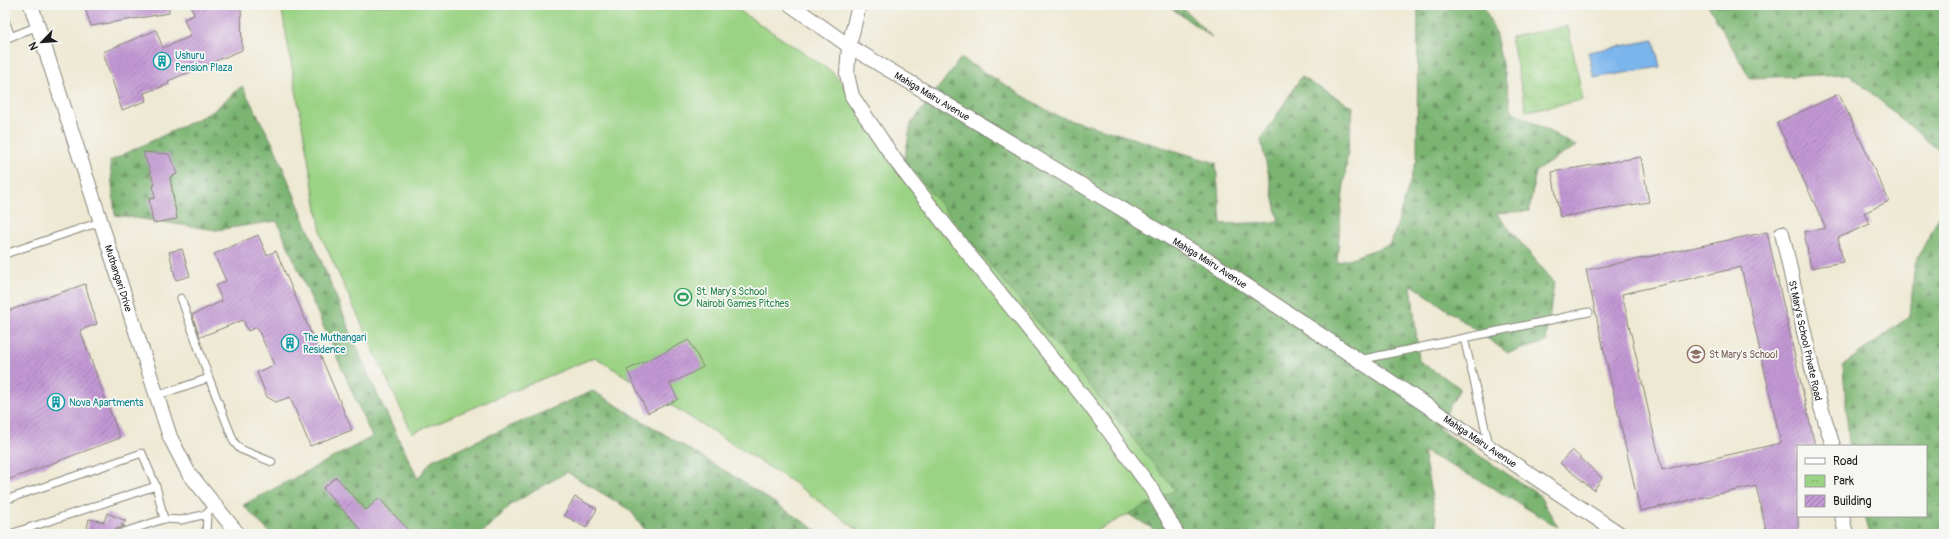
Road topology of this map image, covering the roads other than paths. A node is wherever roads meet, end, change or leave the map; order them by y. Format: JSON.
{"nodes":[{"id":1,"x":31,"y":5,"type":"edge"},
{"id":2,"x":791,"y":5,"type":"edge"},
{"id":3,"x":859,"y":5,"type":"edge"},
{"id":4,"x":5,"y":20,"type":"edge"},
{"id":5,"x":38,"y":26,"type":"junction"},
{"id":6,"x":8,"y":38,"type":"edge"},
{"id":7,"x":849,"y":46,"type":"junction"},
{"id":8,"x":100,"y":222,"type":"junction"},
{"id":9,"x":1782,"y":233,"type":"dead end"},
{"id":10,"x":5,"y":254,"type":"edge"},
{"id":11,"x":181,"y":298,"type":"dead end"},
{"id":12,"x":1589,"y":312,"type":"dead end"},
{"id":13,"x":1464,"y":338,"type":"junction"},
{"id":14,"x":1359,"y":360,"type":"junction"},
{"id":15,"x":209,"y":378,"type":"junction"},
{"id":16,"x":155,"y":397,"type":"junction"},
{"id":17,"x":1833,"y":445,"type":"edge"},
{"id":18,"x":1490,"y":447,"type":"junction"},
{"id":19,"x":272,"y":462,"type":"dead end"},
{"id":20,"x":156,"y":486,"type":"junction"},
{"id":21,"x":5,"y":500,"type":"edge"},
{"id":22,"x":210,"y":509,"type":"junction"},
{"id":23,"x":1842,"y":517,"type":"edge"},
{"id":24,"x":164,"y":519,"type":"junction"},
{"id":25,"x":10,"y":534,"type":"edge"},
{"id":26,"x":118,"y":534,"type":"edge"},
{"id":27,"x":206,"y":534,"type":"edge"},
{"id":28,"x":238,"y":534,"type":"edge"},
{"id":29,"x":1177,"y":534,"type":"edge"},
{"id":30,"x":1620,"y":534,"type":"edge"},
{"id":31,"x":1846,"y":534,"type":"edge"}],
"edges":[{"from":1,"to":5,"type":"street","name":"Muthangari Drive"},
{"from":2,"to":7,"type":"street","name":"Mahiga Mairu Avenue"},
{"from":3,"to":7,"type":"street"},
{"from":4,"to":6,"type":"lane"},
{"from":5,"to":6,"type":"lane"},
{"from":5,"to":8,"type":"street","name":"Muthangari Drive"},
{"from":7,"to":14,"type":"street","name":"Mahiga Mairu Avenue"},
{"from":7,"to":29,"type":"street"},
{"from":8,"to":10,"type":"lane"},
{"from":8,"to":16,"type":"street","name":"Muthangari Drive"},
{"from":9,"to":17,"type":"street","name":"St Mary's School Private Road"},
{"from":11,"to":15,"type":"lane"},
{"from":12,"to":13,"type":"lane"},
{"from":13,"to":14,"type":"lane"},
{"from":13,"to":18,"type":"lane"},
{"from":14,"to":18,"type":"street","name":"Mahiga Mairu Avenue"},
{"from":15,"to":16,"type":"lane"},
{"from":15,"to":19,"type":"lane"},
{"from":16,"to":22,"type":"street","name":"Muthangari Drive"},
{"from":18,"to":30,"type":"street","name":"Mahiga Mairu Avenue"},
{"from":20,"to":21,"type":"lane"},
{"from":20,"to":24,"type":"lane"},
{"from":20,"to":25,"type":"lane"},
{"from":22,"to":24,"type":"lane"},
{"from":22,"to":27,"type":"lane"},
{"from":22,"to":28,"type":"street","name":"Muthangari Drive"},
{"from":23,"to":31,"type":"street"},
{"from":24,"to":26,"type":"lane"}]}
